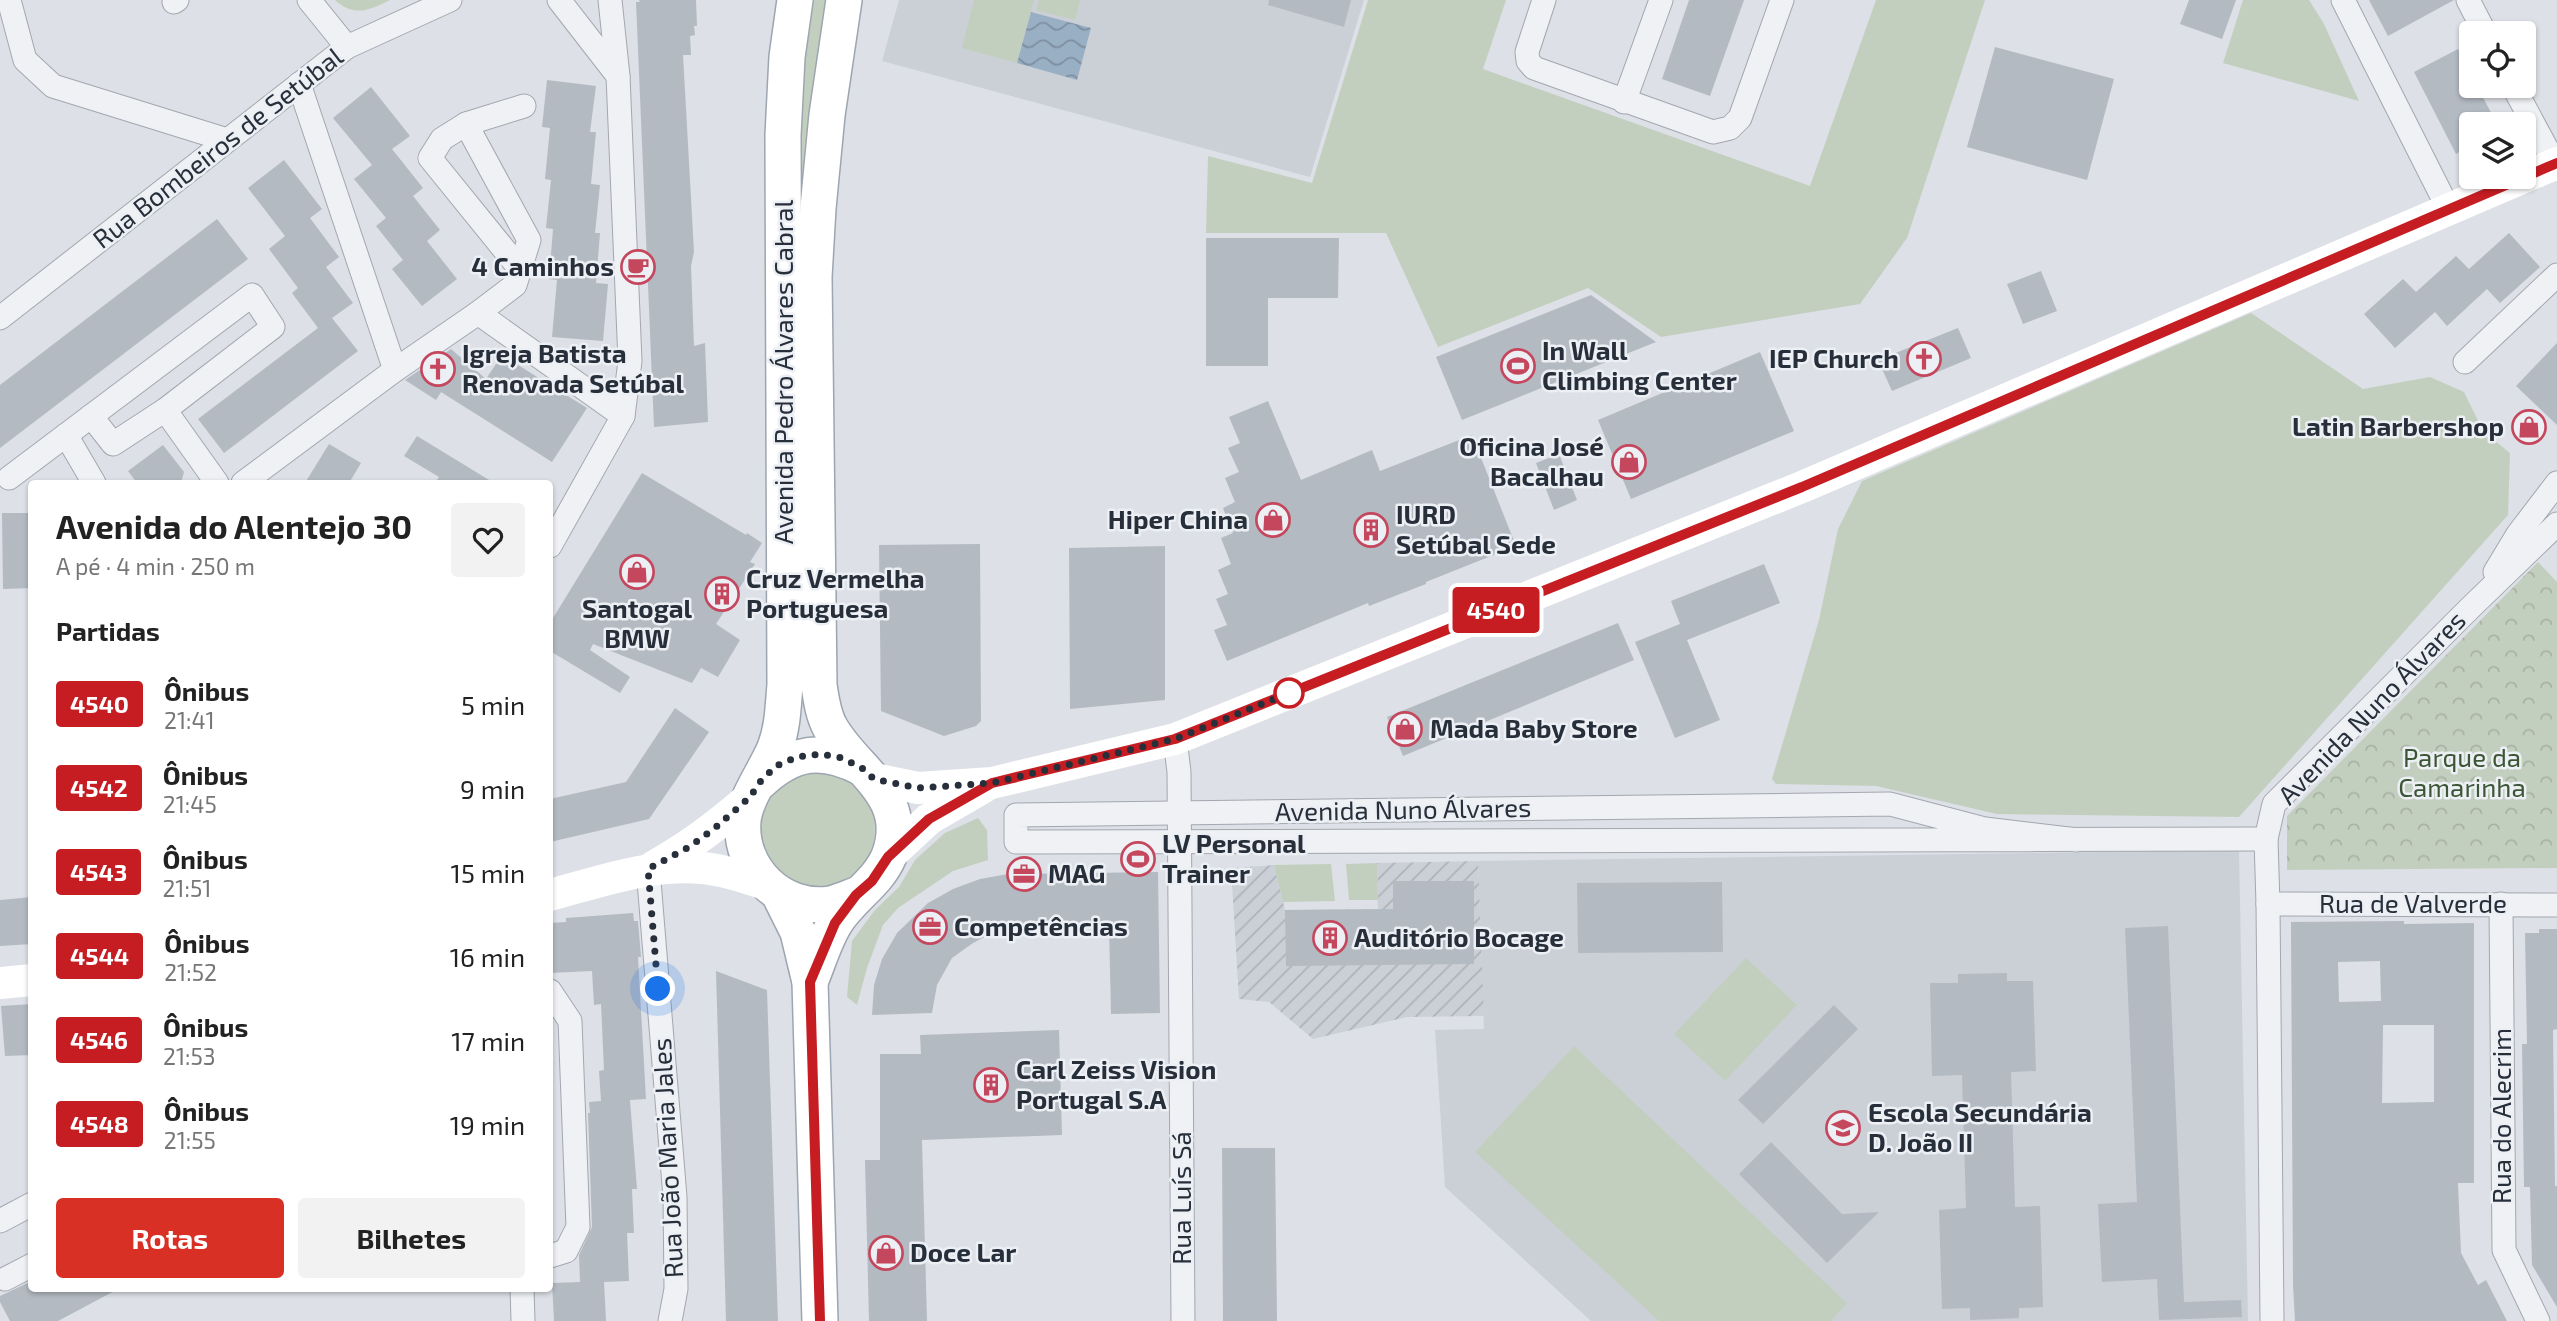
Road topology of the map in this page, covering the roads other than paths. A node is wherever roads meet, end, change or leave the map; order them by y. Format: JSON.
{"nodes":[{"id":1,"x":9,"y":0,"type":"edge"},
{"id":2,"x":309,"y":0,"type":"edge"},
{"id":3,"x":450,"y":0,"type":"edge"},
{"id":4,"x":559,"y":0,"type":"edge"},
{"id":5,"x":610,"y":0,"type":"edge"},
{"id":6,"x":794,"y":0,"type":"edge"},
{"id":7,"x":844,"y":0,"type":"edge"},
{"id":8,"x":1544,"y":0,"type":"edge"},
{"id":9,"x":1661,"y":0,"type":"edge"},
{"id":10,"x":1782,"y":0,"type":"edge"},
{"id":11,"x":2343,"y":0,"type":"edge"},
{"id":12,"x":2468,"y":0,"type":"edge"},
{"id":13,"x":2479,"y":21,"type":"edge"},
{"id":14,"x":347,"y":47,"type":"junction"},
{"id":15,"x":618,"y":76,"type":"junction"},
{"id":16,"x":299,"y":84,"type":"junction"},
{"id":17,"x":2523,"y":98,"type":"edge"},
{"id":18,"x":1624,"y":102,"type":"junction"},
{"id":19,"x":524,"y":107,"type":"dead end"},
{"id":20,"x":466,"y":124,"type":"junction"},
{"id":21,"x":2547,"y":128,"type":"edge"},
{"id":22,"x":228,"y":140,"type":"junction"},
{"id":23,"x":2556,"y":164,"type":"edge"},
{"id":24,"x":2448,"y":208,"type":"junction"},
{"id":25,"x":520,"y":269,"type":"junction"},
{"id":26,"x":2557,"y":275,"type":"edge"},
{"id":27,"x":478,"y":313,"type":"junction"},
{"id":28,"x":0,"y":318,"type":"edge"},
{"id":29,"x":2465,"y":362,"type":"dead end"},
{"id":30,"x":395,"y":370,"type":"junction"},
{"id":31,"x":165,"y":410,"type":"junction"},
{"id":32,"x":91,"y":416,"type":"junction"},
{"id":33,"x":623,"y":416,"type":"junction"},
{"id":34,"x":66,"y":435,"type":"junction"},
{"id":35,"x":9,"y":478,"type":"dead end"},
{"id":36,"x":92,"y":480,"type":"edge"},
{"id":37,"x":215,"y":480,"type":"edge"},
{"id":38,"x":247,"y":480,"type":"edge"},
{"id":39,"x":2557,"y":483,"type":"edge"},
{"id":40,"x":2557,"y":524,"type":"edge"},
{"id":41,"x":553,"y":541,"type":"edge"},
{"id":42,"x":2479,"y":600,"type":"junction"},
{"id":43,"x":1175,"y":739,"type":"junction"},
{"id":44,"x":868,"y":773,"type":"junction"},
{"id":45,"x":992,"y":783,"type":"junction"},
{"id":46,"x":755,"y":789,"type":"junction"},
{"id":47,"x":1889,"y":804,"type":"junction"},
{"id":48,"x":1179,"y":813,"type":"junction"},
{"id":49,"x":2266,"y":839,"type":"junction"},
{"id":50,"x":1885,"y":840,"type":"junction"},
{"id":51,"x":2077,"y":840,"type":"junction"},
{"id":52,"x":1179,"y":842,"type":"junction"},
{"id":53,"x":888,"y":857,"type":"junction"},
{"id":54,"x":648,"y":869,"type":"junction"},
{"id":55,"x":772,"y":889,"type":"junction"},
{"id":56,"x":553,"y":893,"type":"edge"},
{"id":57,"x":856,"y":895,"type":"junction"},
{"id":58,"x":2269,"y":904,"type":"junction"},
{"id":59,"x":2501,"y":904,"type":"junction"},
{"id":60,"x":2557,"y":905,"type":"edge"},
{"id":61,"x":28,"y":980,"type":"edge"},
{"id":62,"x":810,"y":982,"type":"junction"},
{"id":63,"x":0,"y":983,"type":"edge"},
{"id":64,"x":553,"y":996,"type":"edge"},
{"id":65,"x":28,"y":1206,"type":"edge"},
{"id":66,"x":0,"y":1220,"type":"edge"},
{"id":67,"x":553,"y":1255,"type":"edge"},
{"id":68,"x":28,"y":1267,"type":"edge"},
{"id":69,"x":5,"y":1279,"type":"dead end"},
{"id":70,"x":522,"y":1292,"type":"edge"},
{"id":71,"x":523,"y":1321,"type":"edge"},
{"id":72,"x":670,"y":1321,"type":"edge"},
{"id":73,"x":820,"y":1321,"type":"edge"},
{"id":74,"x":1183,"y":1321,"type":"edge"},
{"id":75,"x":2272,"y":1321,"type":"edge"},
{"id":76,"x":2538,"y":1321,"type":"edge"}],
"edges":[{"from":1,"to":22,"type":"street"},
{"from":2,"to":14,"type":"street"},
{"from":3,"to":14,"type":"street","name":"Rua Bombeiros de Setúbal"},
{"from":4,"to":15,"type":"street"},
{"from":5,"to":15,"type":"street"},
{"from":6,"to":46,"type":"main road","name":"Avenida Pedro Álvares Cabral"},
{"from":7,"to":44,"type":"main road","name":"Avenida Pedro Álvares Cabral"},
{"from":8,"to":18,"type":"street"},
{"from":9,"to":18,"type":"street"},
{"from":10,"to":18,"type":"street"},
{"from":11,"to":24,"type":"street"},
{"from":12,"to":13,"type":"street"},
{"from":14,"to":16,"type":"street","name":"Rua Bombeiros de Setúbal"},
{"from":15,"to":33,"type":"street"},
{"from":16,"to":22,"type":"street","name":"Rua Bombeiros de Setúbal"},
{"from":16,"to":30,"type":"street"},
{"from":17,"to":21,"type":"street"},
{"from":19,"to":20,"type":"street"},
{"from":20,"to":25,"type":"street"},
{"from":20,"to":25,"type":"street"},
{"from":21,"to":23,"type":"street"},
{"from":22,"to":28,"type":"street","name":"Rua Bombeiros de Setúbal"},
{"from":23,"to":24,"type":"main road"},
{"from":24,"to":43,"type":"main road"},
{"from":25,"to":27,"type":"street"},
{"from":26,"to":29,"type":"street"},
{"from":27,"to":30,"type":"street"},
{"from":27,"to":33,"type":"street"},
{"from":30,"to":38,"type":"street"},
{"from":31,"to":32,"type":"street"},
{"from":31,"to":32,"type":"street"},
{"from":31,"to":37,"type":"street"},
{"from":32,"to":34,"type":"street"},
{"from":33,"to":41,"type":"street"},
{"from":34,"to":35,"type":"street"},
{"from":34,"to":36,"type":"street"},
{"from":39,"to":42,"type":"street","name":"Avenida Nuno Álvares"},
{"from":40,"to":42,"type":"street","name":"Avenida Nuno Álvares"},
{"from":42,"to":49,"type":"street","name":"Avenida Nuno Álvares"},
{"from":43,"to":45,"type":"main road"},
{"from":43,"to":48,"type":"street","name":"Rua Luís Sá"},
{"from":44,"to":45,"type":"main road"},
{"from":44,"to":46,"type":"main road"},
{"from":44,"to":53,"type":"main road","name":"Avenida Pedro Álvares Cabral"},
{"from":45,"to":53,"type":"main road"},
{"from":46,"to":54,"type":"main road"},
{"from":46,"to":55,"type":"main road","name":"Avenida Pedro Álvares Cabral"},
{"from":47,"to":48,"type":"street","name":"Avenida Nuno Álvares"},
{"from":47,"to":50,"type":"street"},
{"from":47,"to":51,"type":"street","name":"Avenida Nuno Álvares"},
{"from":48,"to":52,"type":"street","name":"Rua Luís Sá"},
{"from":48,"to":52,"type":"street","name":"Avenida Nuno Álvares"},
{"from":49,"to":51,"type":"street","name":"Avenida Nuno Álvares"},
{"from":49,"to":58,"type":"street"},
{"from":50,"to":51,"type":"street","name":"Avenida Nuno Álvares"},
{"from":50,"to":52,"type":"street","name":"Avenida Nuno Álvares"},
{"from":52,"to":74,"type":"street","name":"Rua Luís Sá"},
{"from":53,"to":57,"type":"main road","name":"Avenida Pedro Álvares Cabral"},
{"from":54,"to":55,"type":"main road"},
{"from":54,"to":56,"type":"main road"},
{"from":54,"to":72,"type":"street","name":"Rua João Maria Jales"},
{"from":55,"to":57,"type":"main road"},
{"from":55,"to":62,"type":"main road","name":"Avenida Pedro Álvares Cabral"},
{"from":57,"to":62,"type":"main road","name":"Avenida Pedro Álvares Cabral"},
{"from":58,"to":59,"type":"street","name":"Rua de Valverde"},
{"from":58,"to":75,"type":"street"},
{"from":59,"to":60,"type":"street","name":"Rua de Valverde"},
{"from":59,"to":76,"type":"street","name":"Rua do Alecrim"},
{"from":61,"to":63,"type":"main road"},
{"from":62,"to":73,"type":"main road","name":"Avenida Pedro Álvares Cabral"},
{"from":64,"to":67,"type":"street"},
{"from":65,"to":66,"type":"street"},
{"from":68,"to":69,"type":"street"},
{"from":70,"to":71,"type":"street"}]}
